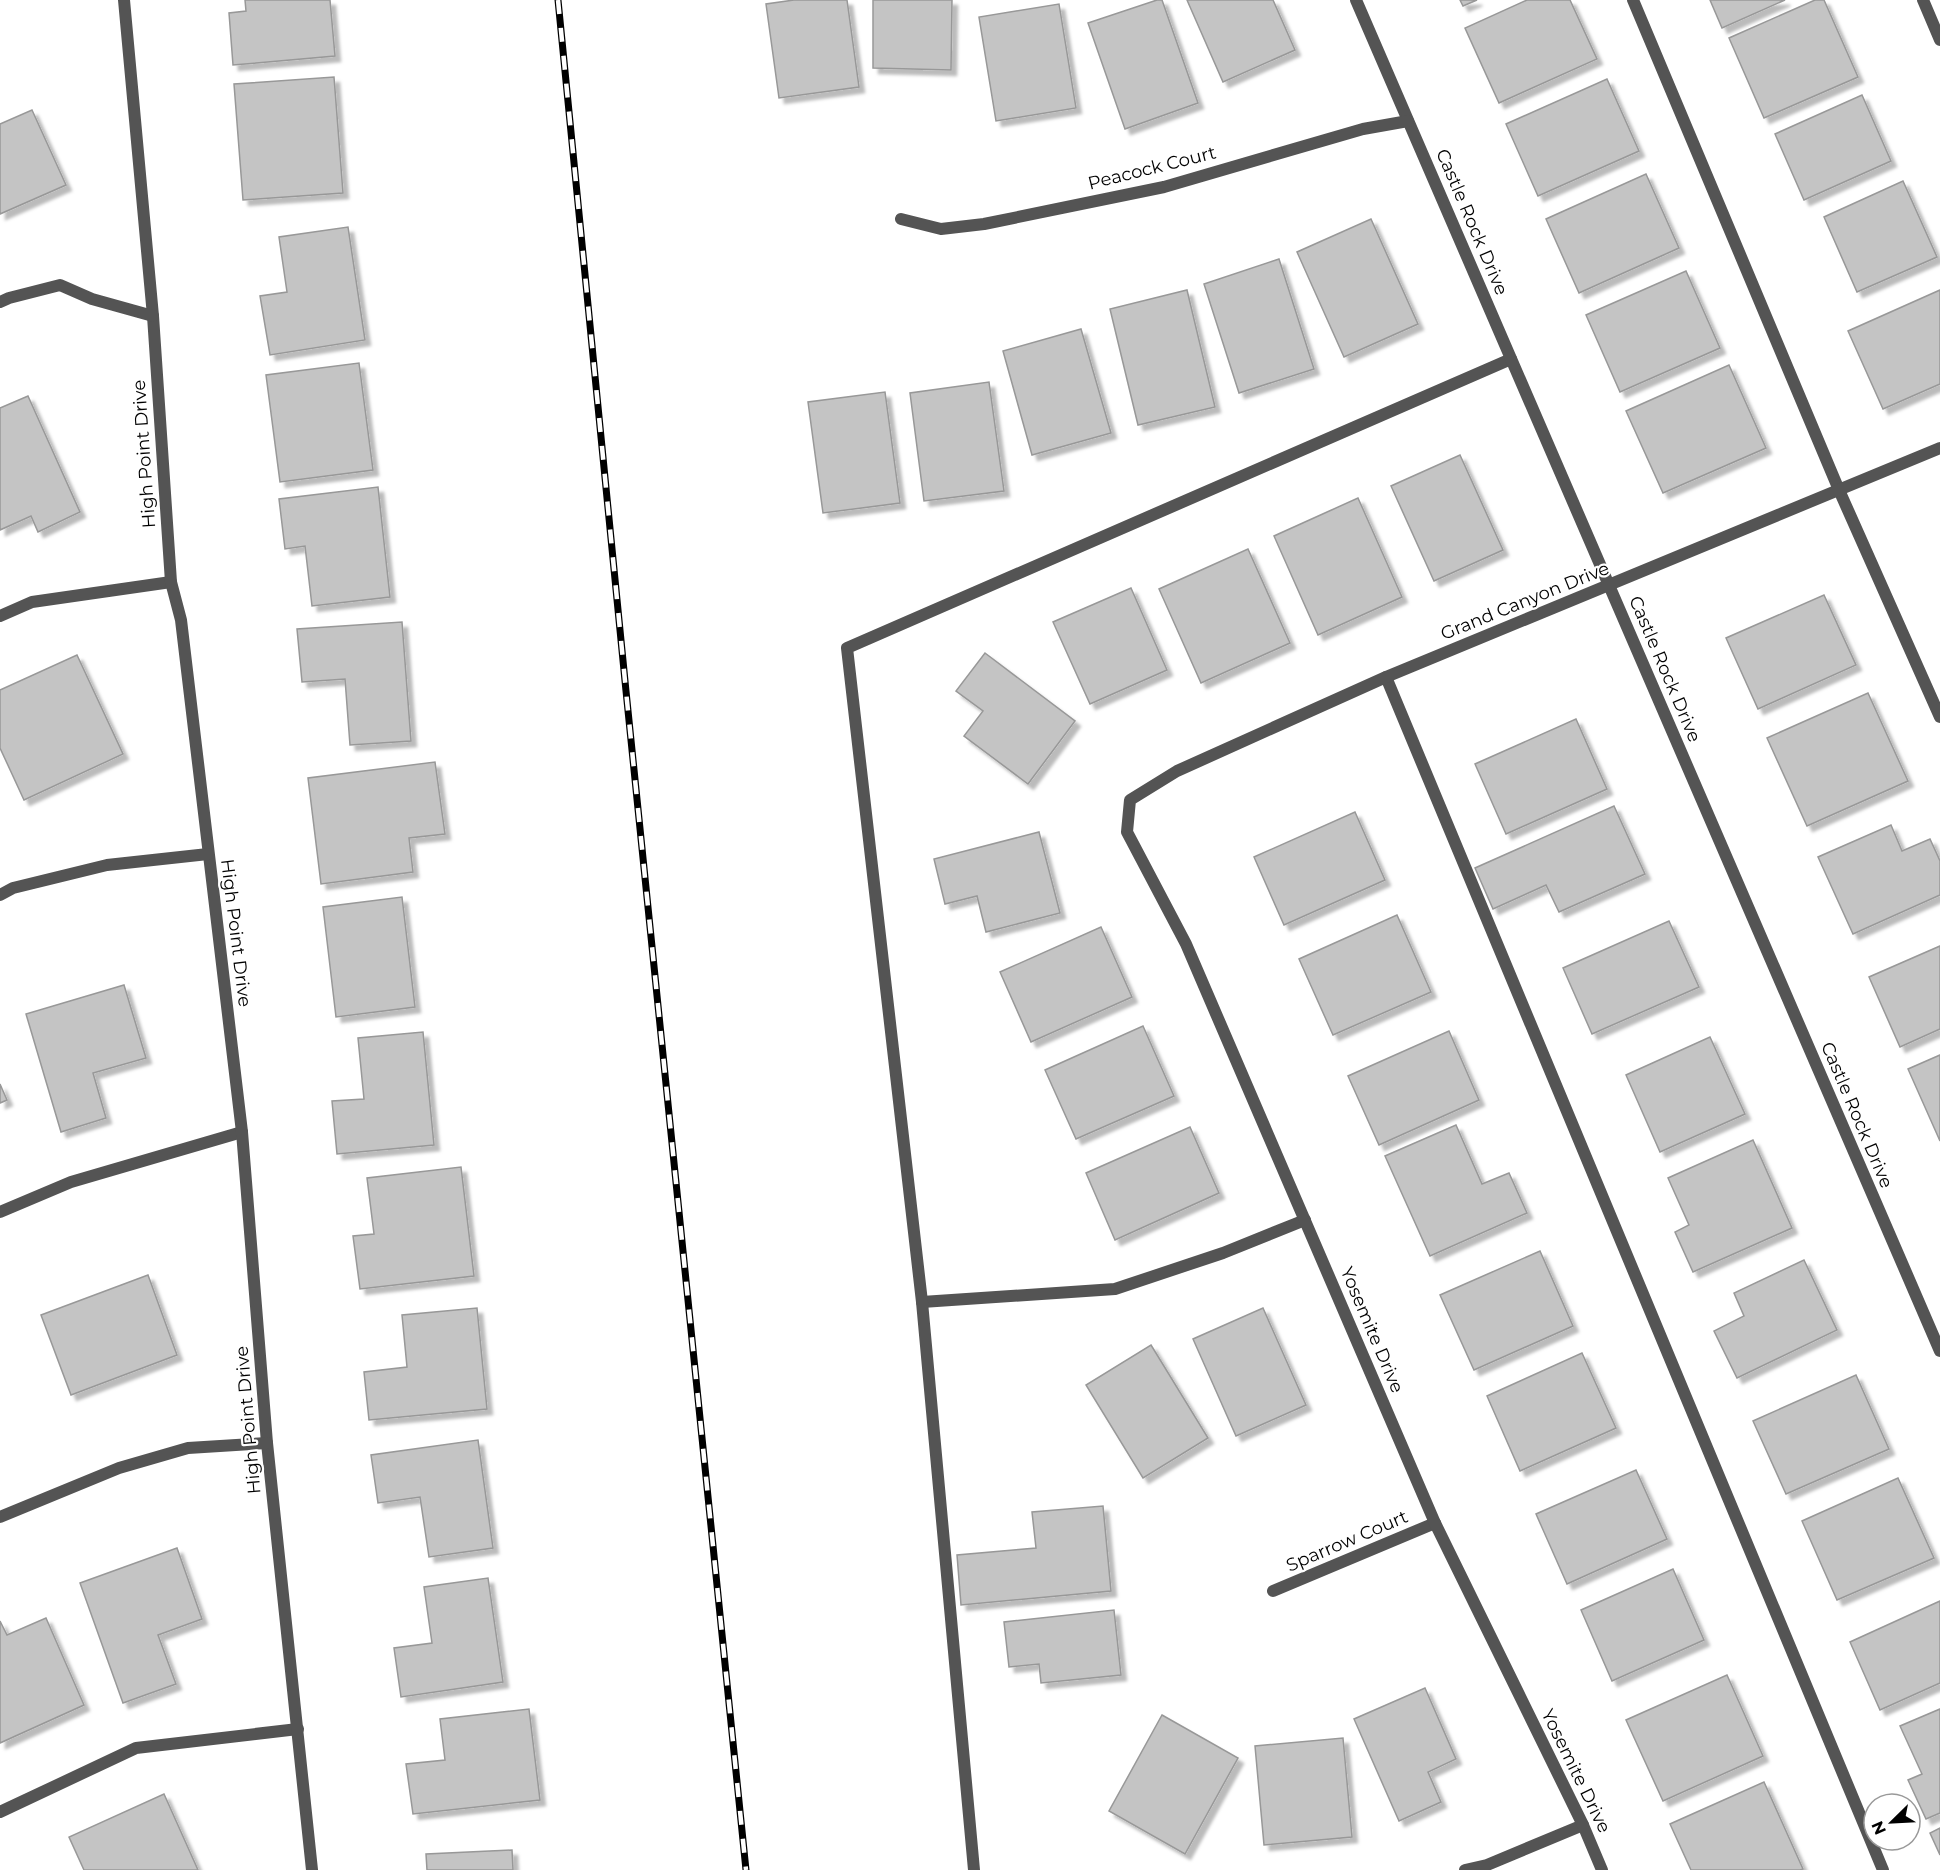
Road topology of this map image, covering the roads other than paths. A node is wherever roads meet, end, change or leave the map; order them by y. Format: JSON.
{"nodes":[{"id":1,"x":124,"y":0,"type":"edge"},
{"id":2,"x":1356,"y":0,"type":"edge"},
{"id":3,"x":1633,"y":0,"type":"edge"},
{"id":4,"x":1923,"y":0,"type":"edge"},
{"id":5,"x":1940,"y":40,"type":"edge"},
{"id":6,"x":1408,"y":121,"type":"junction"},
{"id":7,"x":901,"y":219,"type":"dead end"},
{"id":8,"x":0,"y":302,"type":"edge"},
{"id":9,"x":153,"y":316,"type":"junction"},
{"id":10,"x":1511,"y":359,"type":"junction"},
{"id":11,"x":1940,"y":448,"type":"edge"},
{"id":12,"x":1839,"y":490,"type":"junction"},
{"id":13,"x":171,"y":582,"type":"junction"},
{"id":14,"x":1609,"y":586,"type":"junction"},
{"id":15,"x":0,"y":616,"type":"edge"},
{"id":16,"x":1386,"y":677,"type":"junction"},
{"id":17,"x":1940,"y":717,"type":"edge"},
{"id":18,"x":1130,"y":800,"type":"joint"},
{"id":19,"x":208,"y":854,"type":"junction"},
{"id":20,"x":0,"y":894,"type":"edge"},
{"id":21,"x":242,"y":1132,"type":"junction"},
{"id":22,"x":0,"y":1212,"type":"edge"},
{"id":23,"x":1305,"y":1220,"type":"junction"},
{"id":24,"x":922,"y":1302,"type":"junction"},
{"id":25,"x":1940,"y":1351,"type":"edge"},
{"id":26,"x":267,"y":1443,"type":"junction"},
{"id":27,"x":0,"y":1517,"type":"edge"},
{"id":28,"x":1435,"y":1523,"type":"junction"},
{"id":29,"x":1273,"y":1591,"type":"dead end"},
{"id":30,"x":298,"y":1729,"type":"junction"},
{"id":31,"x":0,"y":1812,"type":"edge"},
{"id":32,"x":1583,"y":1825,"type":"junction"},
{"id":33,"x":312,"y":1870,"type":"edge"},
{"id":34,"x":974,"y":1870,"type":"edge"},
{"id":35,"x":1465,"y":1870,"type":"edge"},
{"id":36,"x":1602,"y":1870,"type":"edge"},
{"id":37,"x":1882,"y":1870,"type":"edge"}],
"edges":[{"from":1,"to":9,"type":"street","name":"High Point Drive"},
{"from":2,"to":6,"type":"street","name":"Castle Rock Drive"},
{"from":3,"to":12,"type":"street"},
{"from":4,"to":5,"type":"street"},
{"from":6,"to":7,"type":"street","name":"Peacock Court"},
{"from":6,"to":10,"type":"street","name":"Castle Rock Drive"},
{"from":8,"to":9,"type":"street"},
{"from":9,"to":13,"type":"street","name":"High Point Drive"},
{"from":10,"to":14,"type":"street","name":"Castle Rock Drive"},
{"from":10,"to":24,"type":"street"},
{"from":11,"to":12,"type":"street","name":"Grand Canyon Drive"},
{"from":12,"to":14,"type":"street","name":"Grand Canyon Drive"},
{"from":12,"to":17,"type":"street"},
{"from":13,"to":15,"type":"street"},
{"from":13,"to":19,"type":"street","name":"High Point Drive"},
{"from":14,"to":16,"type":"street","name":"Grand Canyon Drive"},
{"from":14,"to":25,"type":"street","name":"Castle Rock Drive"},
{"from":16,"to":18,"type":"street","name":"Grand Canyon Drive"},
{"from":16,"to":37,"type":"street"},
{"from":18,"to":23,"type":"street","name":"Yosemite Drive"},
{"from":19,"to":20,"type":"street"},
{"from":19,"to":21,"type":"street","name":"High Point Drive"},
{"from":21,"to":22,"type":"street"},
{"from":21,"to":26,"type":"street","name":"High Point Drive"},
{"from":23,"to":24,"type":"street"},
{"from":23,"to":28,"type":"street","name":"Yosemite Drive"},
{"from":24,"to":34,"type":"street"},
{"from":26,"to":27,"type":"street"},
{"from":26,"to":30,"type":"street","name":"High Point Drive"},
{"from":28,"to":29,"type":"street","name":"Sparrow Court"},
{"from":28,"to":32,"type":"street","name":"Yosemite Drive"},
{"from":30,"to":31,"type":"street"},
{"from":30,"to":33,"type":"street","name":"High Point Drive"},
{"from":32,"to":35,"type":"street"},
{"from":32,"to":36,"type":"street","name":"Yosemite Drive"}]}
